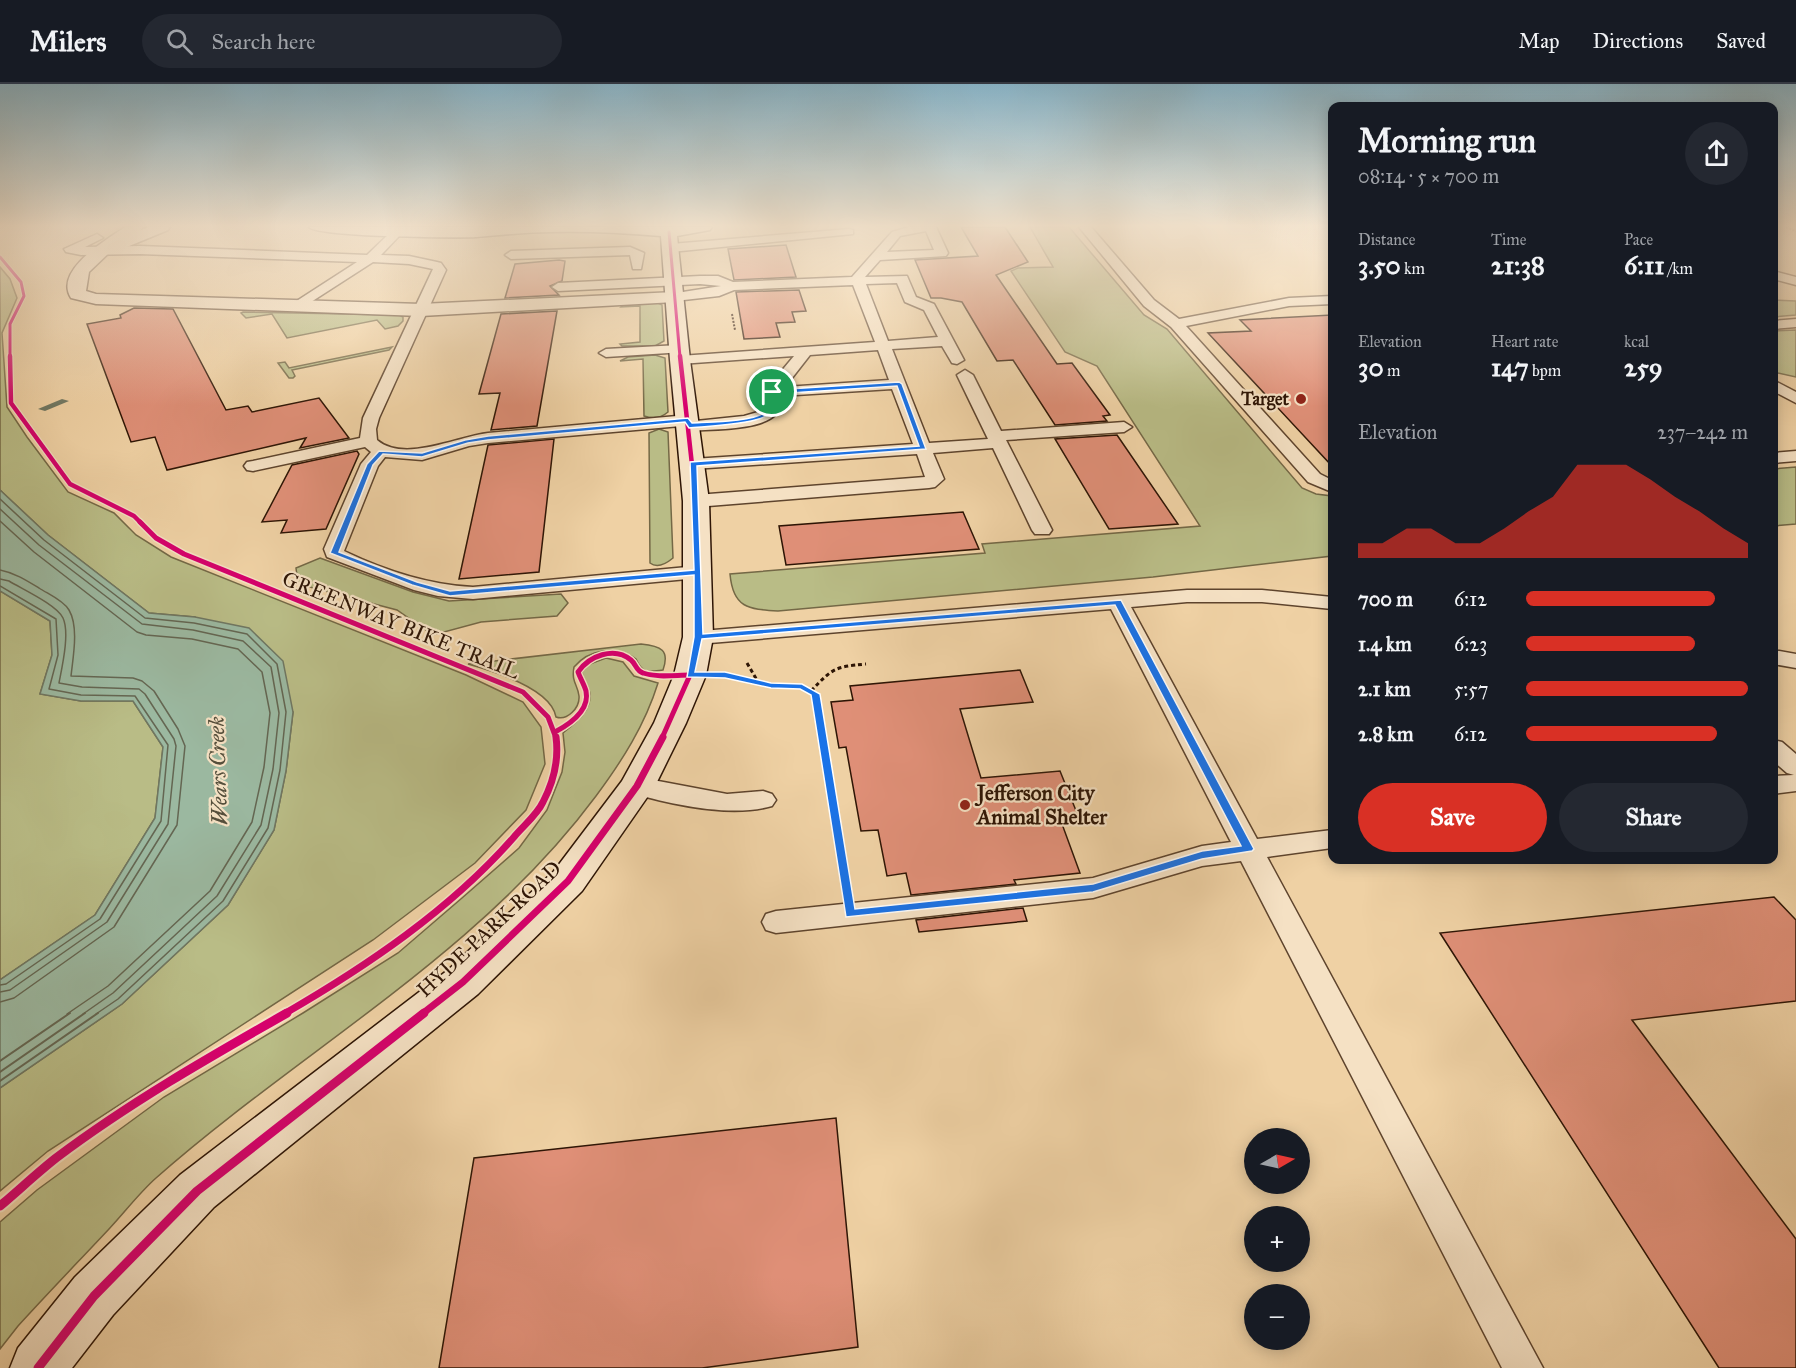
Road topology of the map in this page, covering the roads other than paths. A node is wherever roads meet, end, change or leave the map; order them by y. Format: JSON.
{"nodes":[{"id":1,"x":77,"y":287,"type":"edge"},
{"id":2,"x":328,"y":287,"type":"edge"},
{"id":3,"x":432,"y":287,"type":"edge"},
{"id":4,"x":558,"y":287,"type":"dead end"},
{"id":5,"x":684,"y":287,"type":"edge"},
{"id":6,"x":860,"y":287,"type":"edge"},
{"id":7,"x":905,"y":287,"type":"edge"},
{"id":8,"x":1136,"y":287,"type":"edge"},
{"id":9,"x":674,"y":289,"type":"junction"},
{"id":10,"x":1328,"y":300,"type":"edge"},
{"id":11,"x":297,"y":307,"type":"junction"},
{"id":12,"x":421,"y":310,"type":"junction"},
{"id":13,"x":1796,"y":323,"type":"edge"},
{"id":14,"x":1176,"y":324,"type":"junction"},
{"id":15,"x":1778,"y":325,"type":"edge"},
{"id":16,"x":948,"y":341,"type":"junction"},
{"id":17,"x":885,"y":346,"type":"junction"},
{"id":18,"x":806,"y":351,"type":"junction"},
{"id":19,"x":606,"y":353,"type":"dead end"},
{"id":20,"x":679,"y":354,"type":"junction"},
{"id":21,"x":899,"y":384,"type":"junction"},
{"id":22,"x":1778,"y":388,"type":"edge"},
{"id":23,"x":772,"y":392,"type":"junction"},
{"id":24,"x":1796,"y":398,"type":"edge"},
{"id":25,"x":689,"y":423,"type":"junction"},
{"id":26,"x":1124,"y":427,"type":"dead end"},
{"id":27,"x":997,"y":439,"type":"junction"},
{"id":28,"x":375,"y":446,"type":"junction"},
{"id":29,"x":924,"y":448,"type":"junction"},
{"id":30,"x":1796,"y":456,"type":"edge"},
{"id":31,"x":1778,"y":458,"type":"edge"},
{"id":32,"x":693,"y":464,"type":"junction"},
{"id":33,"x":253,"y":466,"type":"dead end"},
{"id":34,"x":1328,"y":485,"type":"edge"},
{"id":35,"x":696,"y":501,"type":"junction"},
{"id":36,"x":1042,"y":530,"type":"dead end"},
{"id":37,"x":698,"y":572,"type":"junction"},
{"id":38,"x":1118,"y":602,"type":"junction"},
{"id":39,"x":1328,"y":603,"type":"edge"},
{"id":40,"x":694,"y":656,"type":"junction"},
{"id":41,"x":1778,"y":658,"type":"edge"},
{"id":42,"x":1796,"y":661,"type":"edge"},
{"id":43,"x":1778,"y":752,"type":"edge"},
{"id":44,"x":1796,"y":767,"type":"edge"},
{"id":45,"x":1796,"y":783,"type":"edge"},
{"id":46,"x":1778,"y":785,"type":"edge"},
{"id":47,"x":637,"y":786,"type":"junction"},
{"id":48,"x":763,"y":800,"type":"dead end"},
{"id":49,"x":1328,"y":839,"type":"edge"},
{"id":50,"x":1248,"y":849,"type":"junction"},
{"id":51,"x":776,"y":922,"type":"dead end"},
{"id":52,"x":38,"y":1368,"type":"edge"},
{"id":53,"x":1522,"y":1368,"type":"edge"}],
"edges":[{"from":1,"to":11,"type":"street"},
{"from":2,"to":11,"type":"lane"},
{"from":3,"to":12,"type":"lane"},
{"from":4,"to":9,"type":"lane"},
{"from":5,"to":9,"type":"lane"},
{"from":6,"to":17,"type":"lane"},
{"from":7,"to":16,"type":"lane"},
{"from":8,"to":14,"type":"lane"},
{"from":9,"to":12,"type":"street"},
{"from":9,"to":20,"type":"street","name":"HYDE PARK ROAD"},
{"from":10,"to":14,"type":"lane"},
{"from":11,"to":12,"type":"street"},
{"from":12,"to":28,"type":"lane"},
{"from":13,"to":15,"type":"lane"},
{"from":14,"to":34,"type":"lane"},
{"from":16,"to":17,"type":"lane"},
{"from":16,"to":27,"type":"lane"},
{"from":17,"to":18,"type":"lane"},
{"from":17,"to":21,"type":"lane"},
{"from":18,"to":20,"type":"lane"},
{"from":18,"to":23,"type":"lane"},
{"from":19,"to":20,"type":"lane"},
{"from":20,"to":25,"type":"street","name":"HYDE PARK ROAD"},
{"from":21,"to":23,"type":"lane"},
{"from":21,"to":29,"type":"lane"},
{"from":22,"to":24,"type":"lane"},
{"from":23,"to":25,"type":"lane"},
{"from":25,"to":28,"type":"lane"},
{"from":25,"to":32,"type":"street","name":"HYDE PARK ROAD"},
{"from":26,"to":27,"type":"lane"},
{"from":27,"to":29,"type":"lane"},
{"from":27,"to":36,"type":"lane"},
{"from":28,"to":33,"type":"lane"},
{"from":28,"to":37,"type":"lane"},
{"from":29,"to":32,"type":"lane"},
{"from":29,"to":35,"type":"lane"},
{"from":30,"to":31,"type":"lane"},
{"from":32,"to":35,"type":"street","name":"HYDE PARK ROAD"},
{"from":35,"to":37,"type":"street","name":"HYDE PARK ROAD"},
{"from":37,"to":40,"type":"street","name":"HYDE PARK ROAD"},
{"from":38,"to":39,"type":"lane"},
{"from":38,"to":40,"type":"lane"},
{"from":38,"to":50,"type":"lane"},
{"from":40,"to":47,"type":"street","name":"HYDE PARK ROAD"},
{"from":41,"to":42,"type":"lane"},
{"from":43,"to":44,"type":"lane"},
{"from":45,"to":46,"type":"lane"},
{"from":47,"to":48,"type":"lane"},
{"from":47,"to":52,"type":"street","name":"HYDE PARK ROAD"},
{"from":49,"to":50,"type":"lane"},
{"from":50,"to":51,"type":"lane"},
{"from":50,"to":53,"type":"lane"}]}
